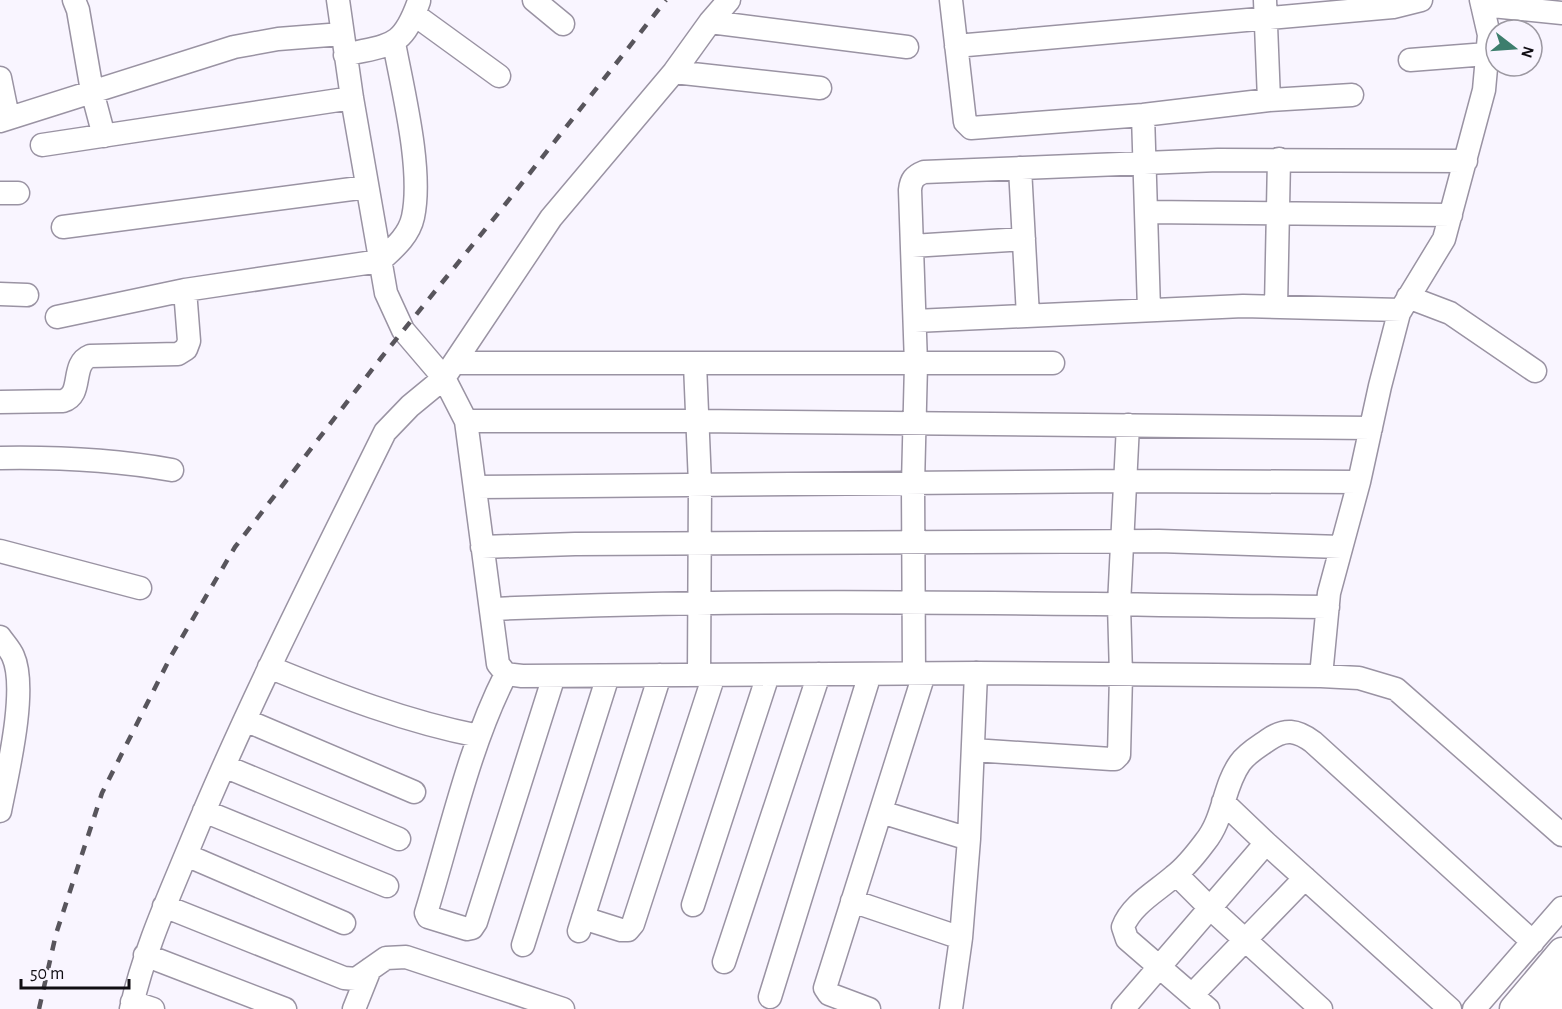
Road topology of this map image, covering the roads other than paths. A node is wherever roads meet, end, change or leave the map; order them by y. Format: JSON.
{"nodes":[{"id":1,"x":74,"y":0,"type":"edge"},
{"id":2,"x":338,"y":0,"type":"edge"},
{"id":3,"x":534,"y":0,"type":"edge"},
{"id":4,"x":729,"y":0,"type":"edge"},
{"id":5,"x":951,"y":0,"type":"edge"},
{"id":6,"x":1421,"y":0,"type":"edge"},
{"id":7,"x":1482,"y":2,"type":"edge"},
{"id":8,"x":417,"y":7,"type":"edge"},
{"id":9,"x":1266,"y":9,"type":"edge"},
{"id":10,"x":1562,"y":13,"type":"edge"},
{"id":11,"x":1485,"y":18,"type":"edge"},
{"id":12,"x":710,"y":22,"type":"junction"},
{"id":13,"x":563,"y":24,"type":"dead end"},
{"id":14,"x":394,"y":43,"type":"junction"},
{"id":15,"x":344,"y":45,"type":"junction"},
{"id":16,"x":956,"y":46,"type":"junction"},
{"id":17,"x":907,"y":47,"type":"dead end"},
{"id":18,"x":1484,"y":54,"type":"edge"},
{"id":19,"x":1410,"y":60,"type":"dead end"},
{"id":20,"x":674,"y":72,"type":"junction"},
{"id":21,"x":499,"y":76,"type":"dead end"},
{"id":22,"x":0,"y":78,"type":"edge"},
{"id":23,"x":1485,"y":78,"type":"edge"},
{"id":24,"x":820,"y":88,"type":"dead end"},
{"id":25,"x":92,"y":91,"type":"junction"},
{"id":26,"x":1352,"y":95,"type":"dead end"},
{"id":27,"x":352,"y":98,"type":"junction"},
{"id":28,"x":1269,"y":100,"type":"junction"},
{"id":29,"x":1143,"y":115,"type":"junction"},
{"id":30,"x":4,"y":119,"type":"edge"},
{"id":31,"x":104,"y":136,"type":"junction"},
{"id":32,"x":42,"y":146,"type":"dead end"},
{"id":33,"x":1279,"y":159,"type":"junction"},
{"id":34,"x":1466,"y":161,"type":"junction"},
{"id":35,"x":1145,"y":163,"type":"junction"},
{"id":36,"x":1020,"y":168,"type":"junction"},
{"id":37,"x":367,"y":187,"type":"junction"},
{"id":38,"x":1146,"y":212,"type":"junction"},
{"id":39,"x":1277,"y":213,"type":"junction"},
{"id":40,"x":1451,"y":215,"type":"junction"},
{"id":41,"x":63,"y":227,"type":"dead end"},
{"id":42,"x":1024,"y":239,"type":"junction"},
{"id":43,"x":912,"y":246,"type":"junction"},
{"id":44,"x":380,"y":261,"type":"junction"},
{"id":45,"x":185,"y":290,"type":"junction"},
{"id":46,"x":0,"y":294,"type":"edge"},
{"id":47,"x":27,"y":295,"type":"dead end"},
{"id":48,"x":1405,"y":304,"type":"junction"},
{"id":49,"x":1276,"y":307,"type":"junction"},
{"id":50,"x":1149,"y":310,"type":"junction"},
{"id":51,"x":1028,"y":316,"type":"junction"},
{"id":52,"x":57,"y":317,"type":"dead end"},
{"id":53,"x":915,"y":321,"type":"junction"},
{"id":54,"x":1053,"y":363,"type":"dead end"},
{"id":55,"x":695,"y":364,"type":"junction"},
{"id":56,"x":916,"y":364,"type":"junction"},
{"id":57,"x":450,"y":371,"type":"junction"},
{"id":58,"x":1535,"y":371,"type":"dead end"},
{"id":59,"x":0,"y":402,"type":"edge"},
{"id":60,"x":466,"y":421,"type":"junction"},
{"id":61,"x":699,"y":421,"type":"junction"},
{"id":62,"x":915,"y":423,"type":"junction"},
{"id":63,"x":1128,"y":425,"type":"junction"},
{"id":64,"x":1371,"y":428,"type":"junction"},
{"id":65,"x":0,"y":458,"type":"edge"},
{"id":66,"x":172,"y":470,"type":"dead end"},
{"id":67,"x":1124,"y":481,"type":"junction"},
{"id":68,"x":1359,"y":482,"type":"junction"},
{"id":69,"x":700,"y":484,"type":"junction"},
{"id":70,"x":913,"y":484,"type":"junction"},
{"id":71,"x":475,"y":486,"type":"junction"},
{"id":72,"x":914,"y":542,"type":"junction"},
{"id":73,"x":1121,"y":542,"type":"junction"},
{"id":74,"x":699,"y":544,"type":"junction"},
{"id":75,"x":482,"y":547,"type":"junction"},
{"id":76,"x":1341,"y":547,"type":"junction"},
{"id":77,"x":0,"y":551,"type":"edge"},
{"id":78,"x":140,"y":588,"type":"dead end"},
{"id":79,"x":914,"y":603,"type":"junction"},
{"id":80,"x":699,"y":604,"type":"junction"},
{"id":81,"x":1119,"y":605,"type":"junction"},
{"id":82,"x":1328,"y":607,"type":"junction"},
{"id":83,"x":491,"y":609,"type":"junction"},
{"id":84,"x":0,"y":637,"type":"edge"},
{"id":85,"x":7,"y":657,"type":"edge"},
{"id":86,"x":269,"y":667,"type":"junction"},
{"id":87,"x":976,"y":673,"type":"junction"},
{"id":88,"x":819,"y":674,"type":"junction"},
{"id":89,"x":870,"y":674,"type":"junction"},
{"id":90,"x":919,"y":674,"type":"junction"},
{"id":91,"x":506,"y":675,"type":"junction"},
{"id":92,"x":660,"y":675,"type":"junction"},
{"id":93,"x":707,"y":675,"type":"junction"},
{"id":94,"x":768,"y":675,"type":"junction"},
{"id":95,"x":1121,"y":675,"type":"junction"},
{"id":96,"x":554,"y":676,"type":"junction"},
{"id":97,"x":608,"y":676,"type":"junction"},
{"id":98,"x":1321,"y":676,"type":"junction"},
{"id":99,"x":9,"y":712,"type":"edge"},
{"id":100,"x":245,"y":720,"type":"junction"},
{"id":101,"x":479,"y":736,"type":"junction"},
{"id":102,"x":973,"y":750,"type":"junction"},
{"id":103,"x":224,"y":766,"type":"junction"},
{"id":104,"x":5,"y":767,"type":"edge"},
{"id":105,"x":414,"y":792,"type":"dead end"},
{"id":106,"x":1223,"y":802,"type":"junction"},
{"id":107,"x":0,"y":811,"type":"edge"},
{"id":108,"x":204,"y":811,"type":"junction"},
{"id":109,"x":881,"y":812,"type":"junction"},
{"id":110,"x":1562,"y":835,"type":"edge"},
{"id":111,"x":399,"y":839,"type":"dead end"},
{"id":112,"x":969,"y":839,"type":"junction"},
{"id":113,"x":1266,"y":843,"type":"junction"},
{"id":114,"x":186,"y":855,"type":"junction"},
{"id":115,"x":1176,"y":874,"type":"junction"},
{"id":116,"x":1305,"y":878,"type":"junction"},
{"id":117,"x":387,"y":886,"type":"dead end"},
{"id":118,"x":852,"y":901,"type":"junction"},
{"id":119,"x":693,"y":905,"type":"dead end"},
{"id":120,"x":164,"y":906,"type":"junction"},
{"id":121,"x":1210,"y":908,"type":"junction"},
{"id":122,"x":1562,"y":908,"type":"edge"},
{"id":123,"x":344,"y":923,"type":"dead end"},
{"id":124,"x":962,"y":938,"type":"junction"},
{"id":125,"x":1245,"y":940,"type":"junction"},
{"id":126,"x":1533,"y":942,"type":"junction"},
{"id":127,"x":523,"y":945,"type":"dead end"},
{"id":128,"x":1562,"y":952,"type":"edge"},
{"id":129,"x":145,"y":955,"type":"junction"},
{"id":130,"x":724,"y":962,"type":"dead end"},
{"id":131,"x":1160,"y":966,"type":"junction"},
{"id":132,"x":370,"y":969,"type":"junction"},
{"id":133,"x":1562,"y":987,"type":"edge"},
{"id":134,"x":770,"y":997,"type":"dead end"},
{"id":135,"x":1199,"y":1004,"type":"edge"},
{"id":136,"x":139,"y":1007,"type":"edge"},
{"id":137,"x":285,"y":1009,"type":"edge"},
{"id":138,"x":354,"y":1009,"type":"edge"},
{"id":139,"x":563,"y":1009,"type":"edge"},
{"id":140,"x":869,"y":1009,"type":"edge"},
{"id":141,"x":951,"y":1009,"type":"edge"},
{"id":142,"x":1123,"y":1009,"type":"edge"},
{"id":143,"x":1321,"y":1009,"type":"edge"},
{"id":144,"x":1450,"y":1009,"type":"edge"},
{"id":145,"x":1474,"y":1009,"type":"edge"},
{"id":146,"x":1514,"y":1009,"type":"edge"},
{"id":147,"x":1544,"y":1009,"type":"edge"}],
"edges":[{"from":1,"to":25,"type":"street"},
{"from":2,"to":15,"type":"street"},
{"from":3,"to":13,"type":"street"},
{"from":4,"to":12,"type":"street"},
{"from":5,"to":16,"type":"street"},
{"from":6,"to":9,"type":"street"},
{"from":7,"to":10,"type":"street"},
{"from":7,"to":11,"type":"street"},
{"from":8,"to":14,"type":"street"},
{"from":8,"to":21,"type":"street"},
{"from":9,"to":16,"type":"street"},
{"from":9,"to":28,"type":"street"},
{"from":12,"to":17,"type":"street"},
{"from":12,"to":20,"type":"street"},
{"from":14,"to":15,"type":"street"},
{"from":14,"to":44,"type":"street"},
{"from":15,"to":25,"type":"street"},
{"from":15,"to":27,"type":"street"},
{"from":16,"to":29,"type":"street"},
{"from":18,"to":19,"type":"street"},
{"from":20,"to":24,"type":"street"},
{"from":20,"to":57,"type":"street"},
{"from":22,"to":30,"type":"street"},
{"from":23,"to":34,"type":"street"},
{"from":25,"to":30,"type":"street"},
{"from":25,"to":31,"type":"street"},
{"from":26,"to":28,"type":"street"},
{"from":27,"to":31,"type":"street"},
{"from":27,"to":37,"type":"street"},
{"from":28,"to":29,"type":"street"},
{"from":29,"to":35,"type":"street"},
{"from":31,"to":32,"type":"street"},
{"from":33,"to":34,"type":"street"},
{"from":33,"to":35,"type":"street"},
{"from":33,"to":39,"type":"street"},
{"from":34,"to":40,"type":"street"},
{"from":35,"to":36,"type":"street"},
{"from":35,"to":38,"type":"street"},
{"from":36,"to":42,"type":"street"},
{"from":36,"to":43,"type":"street"},
{"from":37,"to":41,"type":"street"},
{"from":37,"to":44,"type":"street"},
{"from":38,"to":39,"type":"street"},
{"from":38,"to":50,"type":"street"},
{"from":39,"to":40,"type":"street"},
{"from":39,"to":49,"type":"street"},
{"from":40,"to":48,"type":"street"},
{"from":42,"to":43,"type":"street"},
{"from":42,"to":51,"type":"street"},
{"from":43,"to":53,"type":"street"},
{"from":44,"to":45,"type":"street"},
{"from":44,"to":57,"type":"street"},
{"from":45,"to":52,"type":"street"},
{"from":45,"to":59,"type":"street"},
{"from":46,"to":47,"type":"street"},
{"from":48,"to":49,"type":"street"},
{"from":48,"to":58,"type":"street"},
{"from":48,"to":64,"type":"street"},
{"from":49,"to":50,"type":"street"},
{"from":50,"to":51,"type":"street"},
{"from":51,"to":53,"type":"street"},
{"from":53,"to":56,"type":"street"},
{"from":54,"to":56,"type":"street"},
{"from":55,"to":56,"type":"street"},
{"from":55,"to":57,"type":"street"},
{"from":55,"to":61,"type":"street"},
{"from":56,"to":62,"type":"street"},
{"from":57,"to":60,"type":"street"},
{"from":57,"to":86,"type":"street"},
{"from":60,"to":61,"type":"street"},
{"from":60,"to":71,"type":"street"},
{"from":61,"to":62,"type":"street"},
{"from":61,"to":69,"type":"street"},
{"from":62,"to":63,"type":"street"},
{"from":62,"to":70,"type":"street"},
{"from":63,"to":64,"type":"street"},
{"from":63,"to":67,"type":"street"},
{"from":64,"to":68,"type":"street"},
{"from":65,"to":66,"type":"street"},
{"from":67,"to":68,"type":"street"},
{"from":67,"to":70,"type":"street"},
{"from":67,"to":73,"type":"street"},
{"from":68,"to":76,"type":"street"},
{"from":69,"to":70,"type":"street"},
{"from":69,"to":71,"type":"street"},
{"from":69,"to":74,"type":"street"},
{"from":70,"to":72,"type":"street"},
{"from":71,"to":75,"type":"street"},
{"from":72,"to":73,"type":"street"},
{"from":72,"to":74,"type":"street"},
{"from":72,"to":79,"type":"street"},
{"from":73,"to":76,"type":"street"},
{"from":73,"to":81,"type":"street"},
{"from":74,"to":75,"type":"street"},
{"from":74,"to":80,"type":"street"},
{"from":75,"to":83,"type":"street"},
{"from":76,"to":82,"type":"street"},
{"from":77,"to":78,"type":"street"},
{"from":79,"to":80,"type":"street"},
{"from":79,"to":81,"type":"street"},
{"from":79,"to":90,"type":"street"},
{"from":80,"to":83,"type":"street"},
{"from":80,"to":93,"type":"street"},
{"from":81,"to":82,"type":"street"},
{"from":81,"to":95,"type":"street"},
{"from":82,"to":98,"type":"street"},
{"from":83,"to":91,"type":"street"},
{"from":84,"to":85,"type":"street"},
{"from":85,"to":99,"type":"street"},
{"from":86,"to":100,"type":"street"},
{"from":86,"to":101,"type":"street"},
{"from":87,"to":90,"type":"street"},
{"from":87,"to":95,"type":"street"},
{"from":87,"to":102,"type":"street"},
{"from":88,"to":89,"type":"street"},
{"from":88,"to":94,"type":"street"},
{"from":88,"to":130,"type":"street"},
{"from":89,"to":90,"type":"street"},
{"from":89,"to":134,"type":"street"},
{"from":90,"to":109,"type":"street"},
{"from":91,"to":96,"type":"street"},
{"from":91,"to":101,"type":"street"},
{"from":92,"to":93,"type":"street"},
{"from":92,"to":93,"type":"street"},
{"from":92,"to":97,"type":"street"},
{"from":93,"to":94,"type":"street"},
{"from":94,"to":119,"type":"street"},
{"from":95,"to":98,"type":"street"},
{"from":95,"to":102,"type":"street"},
{"from":96,"to":97,"type":"street"},
{"from":96,"to":101,"type":"street"},
{"from":97,"to":127,"type":"street"},
{"from":98,"to":110,"type":"street"},
{"from":99,"to":104,"type":"street"},
{"from":100,"to":103,"type":"street"},
{"from":100,"to":105,"type":"street"},
{"from":102,"to":112,"type":"street"},
{"from":103,"to":108,"type":"street"},
{"from":103,"to":111,"type":"street"},
{"from":104,"to":107,"type":"street"},
{"from":106,"to":113,"type":"street"},
{"from":106,"to":115,"type":"street"},
{"from":106,"to":126,"type":"street"},
{"from":108,"to":114,"type":"street"},
{"from":108,"to":117,"type":"street"},
{"from":109,"to":112,"type":"street"},
{"from":109,"to":118,"type":"street"},
{"from":112,"to":124,"type":"street"},
{"from":113,"to":116,"type":"street"},
{"from":113,"to":121,"type":"street"},
{"from":114,"to":120,"type":"street"},
{"from":114,"to":123,"type":"street"},
{"from":115,"to":121,"type":"street"},
{"from":115,"to":131,"type":"street"},
{"from":116,"to":125,"type":"street"},
{"from":116,"to":144,"type":"street"},
{"from":118,"to":124,"type":"street"},
{"from":118,"to":140,"type":"street"},
{"from":120,"to":129,"type":"street"},
{"from":120,"to":132,"type":"street"},
{"from":121,"to":125,"type":"street"},
{"from":121,"to":131,"type":"street"},
{"from":122,"to":126,"type":"street"},
{"from":124,"to":141,"type":"street"},
{"from":125,"to":135,"type":"street"},
{"from":125,"to":143,"type":"street"},
{"from":126,"to":145,"type":"street"},
{"from":128,"to":146,"type":"main road"},
{"from":129,"to":136,"type":"street"},
{"from":129,"to":137,"type":"street"},
{"from":131,"to":135,"type":"street"},
{"from":131,"to":142,"type":"street"},
{"from":132,"to":138,"type":"street"},
{"from":132,"to":139,"type":"street"},
{"from":133,"to":147,"type":"main road"}]}
